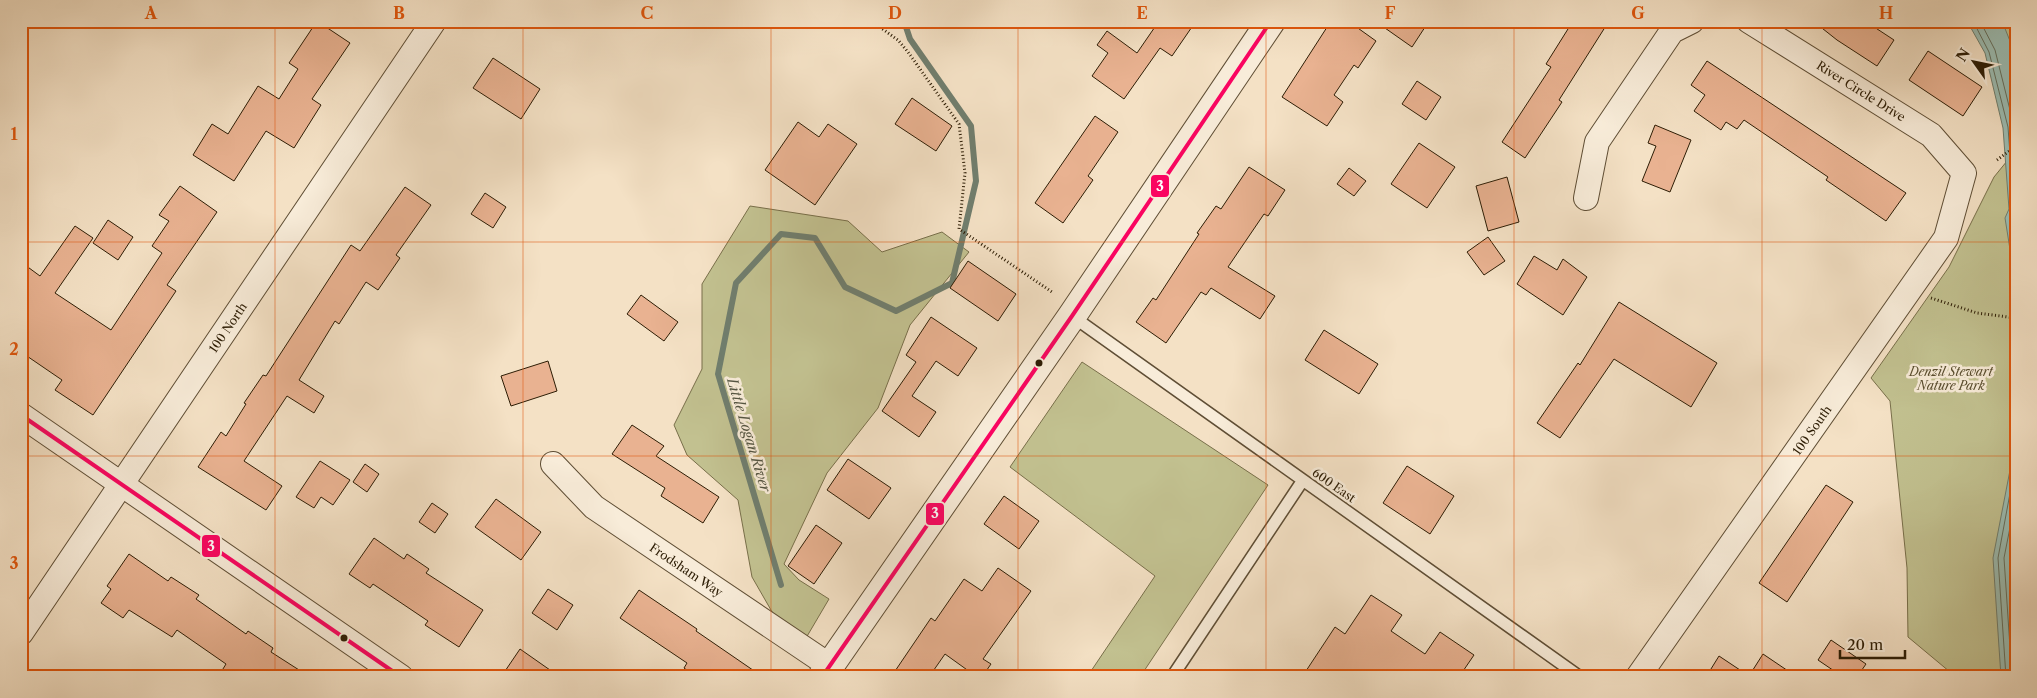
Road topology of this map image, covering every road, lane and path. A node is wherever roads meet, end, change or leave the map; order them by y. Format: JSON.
{"nodes":[{"id":1,"x":434,"y":21,"type":"edge"},
{"id":2,"x":871,"y":21,"type":"edge"},
{"id":3,"x":1271,"y":21,"type":"edge"},
{"id":4,"x":1692,"y":21,"type":"edge"},
{"id":5,"x":1749,"y":21,"type":"edge"},
{"id":6,"x":2016,"y":146,"type":"edge"},
{"id":7,"x":1997,"y":160,"type":"dead end"},
{"id":8,"x":1964,"y":173,"type":"joint"},
{"id":9,"x":1586,"y":198,"type":"dead end"},
{"id":10,"x":1909,"y":291,"type":"junction"},
{"id":11,"x":1052,"y":292,"type":"dead end"},
{"id":12,"x":1072,"y":316,"type":"junction"},
{"id":13,"x":2016,"y":318,"type":"edge"},
{"id":14,"x":21,"y":415,"type":"edge"},
{"id":15,"x":553,"y":464,"type":"dead end"},
{"id":16,"x":1303,"y":480,"type":"junction"},
{"id":17,"x":122,"y":483,"type":"junction"},
{"id":18,"x":21,"y":633,"type":"edge"},
{"id":19,"x":826,"y":671,"type":"edge"},
{"id":20,"x":401,"y":677,"type":"edge"},
{"id":21,"x":1172,"y":677,"type":"edge"},
{"id":22,"x":1580,"y":677,"type":"edge"},
{"id":23,"x":1638,"y":677,"type":"edge"}],
"edges":[{"from":1,"to":17,"type":"street","name":"100 North"},
{"from":2,"to":11,"type":"path"},
{"from":3,"to":12,"type":"street"},
{"from":4,"to":9,"type":"street"},
{"from":5,"to":8,"type":"street","name":"River Circle Drive"},
{"from":6,"to":7,"type":"path"},
{"from":8,"to":10,"type":"street","name":"100 South"},
{"from":10,"to":13,"type":"path"},
{"from":10,"to":23,"type":"street","name":"100 South"},
{"from":12,"to":16,"type":"lane","name":"600 East"},
{"from":12,"to":19,"type":"street"},
{"from":14,"to":17,"type":"street"},
{"from":15,"to":19,"type":"street","name":"Frodsham Way"},
{"from":16,"to":21,"type":"lane"},
{"from":16,"to":22,"type":"lane","name":"600 East"},
{"from":17,"to":18,"type":"street","name":"100 North"},
{"from":17,"to":20,"type":"street"}]}
